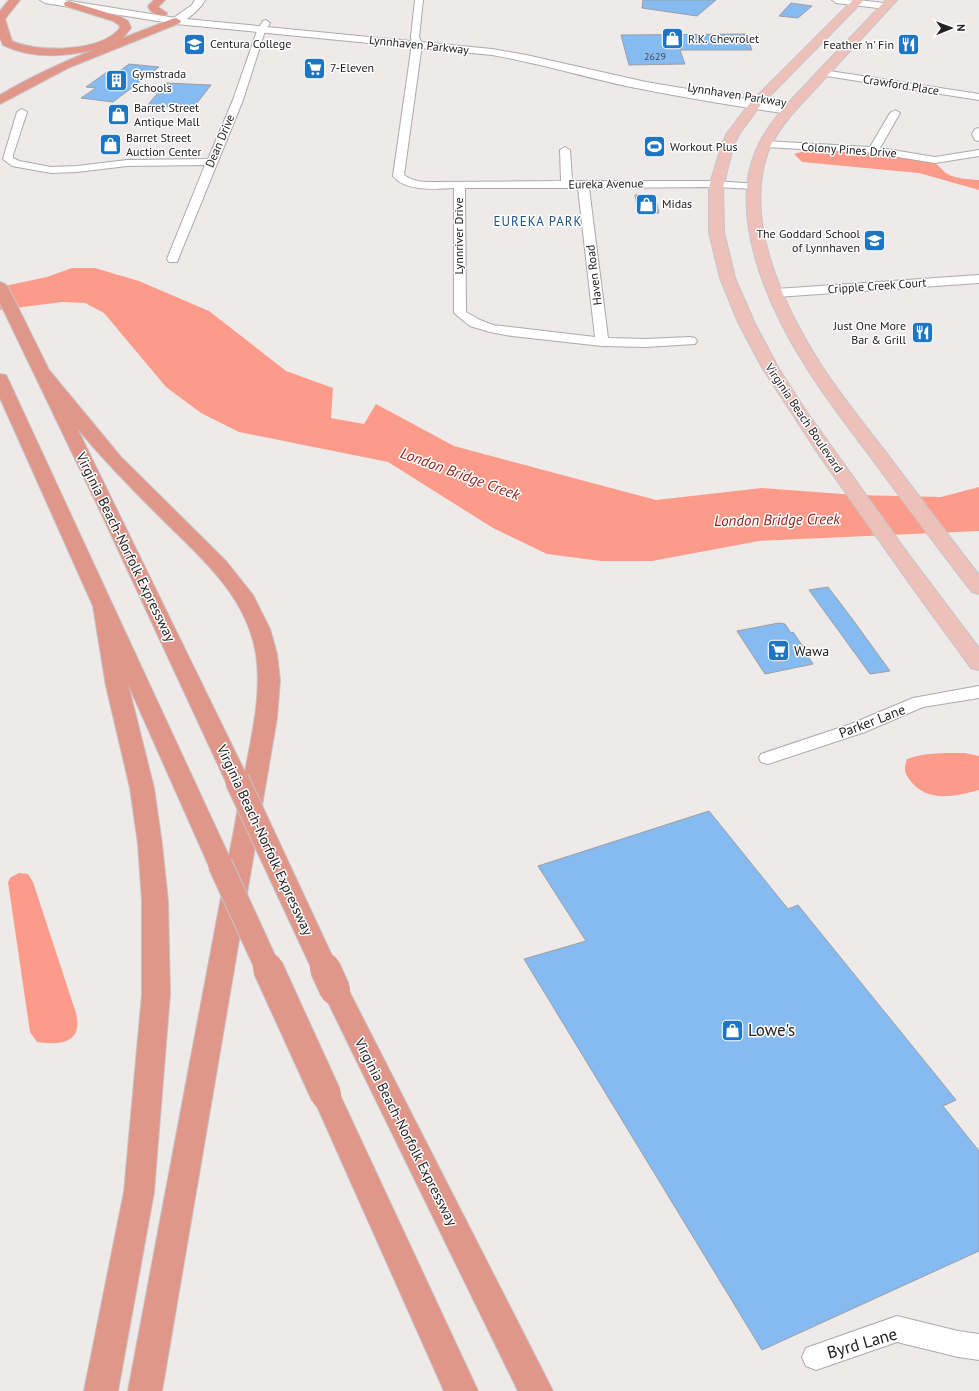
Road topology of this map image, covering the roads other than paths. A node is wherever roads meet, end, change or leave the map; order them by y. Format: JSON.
{"nodes":[{"id":1,"x":45,"y":0,"type":"edge"},
{"id":2,"x":86,"y":0,"type":"edge"},
{"id":3,"x":160,"y":0,"type":"edge"},
{"id":4,"x":200,"y":0,"type":"edge"},
{"id":5,"x":419,"y":0,"type":"edge"},
{"id":6,"x":836,"y":0,"type":"edge"},
{"id":7,"x":858,"y":1,"type":"edge"},
{"id":8,"x":13,"y":2,"type":"edge"},
{"id":9,"x":889,"y":3,"type":"edge"},
{"id":10,"x":69,"y":4,"type":"junction"},
{"id":11,"x":162,"y":13,"type":"junction"},
{"id":12,"x":0,"y":18,"type":"edge"},
{"id":13,"x":181,"y":18,"type":"junction"},
{"id":14,"x":264,"y":27,"type":"junction"},
{"id":15,"x":416,"y":41,"type":"junction"},
{"id":16,"x":823,"y":72,"type":"junction"},
{"id":17,"x":979,"y":96,"type":"edge"},
{"id":18,"x":0,"y":100,"type":"edge"},
{"id":19,"x":759,"y":102,"type":"junction"},
{"id":20,"x":792,"y":107,"type":"junction"},
{"id":21,"x":22,"y":112,"type":"dead end"},
{"id":22,"x":895,"y":113,"type":"dead end"},
{"id":23,"x":979,"y":131,"type":"edge"},
{"id":24,"x":979,"y":138,"type":"edge"},
{"id":25,"x":765,"y":144,"type":"junction"},
{"id":26,"x":565,"y":150,"type":"dead end"},
{"id":27,"x":873,"y":150,"type":"junction"},
{"id":28,"x":979,"y":153,"type":"edge"},
{"id":29,"x":211,"y":162,"type":"junction"},
{"id":30,"x":716,"y":184,"type":"junction"},
{"id":31,"x":460,"y":185,"type":"junction"},
{"id":32,"x":567,"y":185,"type":"junction"},
{"id":33,"x":583,"y":185,"type":"junction"},
{"id":34,"x":753,"y":186,"type":"junction"},
{"id":35,"x":173,"y":259,"type":"dead end"},
{"id":36,"x":979,"y":279,"type":"edge"},
{"id":37,"x":0,"y":287,"type":"edge"},
{"id":38,"x":776,"y":293,"type":"junction"},
{"id":39,"x":690,"y":341,"type":"dead end"},
{"id":40,"x":602,"y":342,"type":"junction"},
{"id":41,"x":40,"y":370,"type":"junction"},
{"id":42,"x":0,"y":379,"type":"edge"},
{"id":43,"x":979,"y":588,"type":"edge"},
{"id":44,"x":103,"y":606,"type":"junction"},
{"id":45,"x":979,"y":662,"type":"edge"},
{"id":46,"x":979,"y":692,"type":"edge"},
{"id":47,"x":768,"y":758,"type":"dead end"},
{"id":48,"x":979,"y":1346,"type":"edge"},
{"id":49,"x":816,"y":1357,"type":"dead end"},
{"id":50,"x":101,"y":1391,"type":"edge"},
{"id":51,"x":145,"y":1391,"type":"edge"},
{"id":52,"x":462,"y":1391,"type":"edge"},
{"id":53,"x":536,"y":1391,"type":"edge"}],
"edges":[{"from":1,"to":10,"type":"main road","name":"Lynnhaven Parkway"},
{"from":2,"to":11,"type":"main road","name":"Lynnhaven Parkway"},
{"from":3,"to":11,"type":"highway"},
{"from":4,"to":13,"type":"main road"},
{"from":5,"to":15,"type":"street"},
{"from":6,"to":7,"type":"street"},
{"from":7,"to":9,"type":"street"},
{"from":7,"to":19,"type":"main road","name":"Virginia Beach Boulevard"},
{"from":8,"to":12,"type":"highway"},
{"from":9,"to":16,"type":"main road"},
{"from":10,"to":12,"type":"highway"},
{"from":10,"to":13,"type":"main road","name":"Lynnhaven Parkway"},
{"from":11,"to":13,"type":"main road","name":"Lynnhaven Parkway"},
{"from":13,"to":14,"type":"main road","name":"Lynnhaven Parkway"},
{"from":13,"to":18,"type":"highway"},
{"from":14,"to":15,"type":"main road","name":"Lynnhaven Parkway"},
{"from":14,"to":29,"type":"street","name":"Dean Drive"},
{"from":15,"to":19,"type":"main road","name":"Lynnhaven Parkway"},
{"from":15,"to":31,"type":"street","name":"Lynnriver Drive"},
{"from":16,"to":17,"type":"street","name":"Crawford Place"},
{"from":16,"to":20,"type":"main road"},
{"from":19,"to":20,"type":"main road","name":"Lynnhaven Parkway"},
{"from":19,"to":30,"type":"main road","name":"Virginia Beach Boulevard"},
{"from":20,"to":25,"type":"main road"},
{"from":21,"to":29,"type":"street"},
{"from":22,"to":27,"type":"street"},
{"from":23,"to":24,"type":"street"},
{"from":25,"to":27,"type":"street","name":"Colony Pines Drive"},
{"from":25,"to":34,"type":"main road"},
{"from":26,"to":32,"type":"street"},
{"from":27,"to":28,"type":"street","name":"Colony Pines Drive"},
{"from":29,"to":35,"type":"street","name":"Dean Drive"},
{"from":30,"to":33,"type":"street","name":"Eureka Avenue"},
{"from":30,"to":34,"type":"street","name":"Eureka Avenue"},
{"from":30,"to":45,"type":"main road","name":"Virginia Beach Boulevard"},
{"from":31,"to":32,"type":"street","name":"Eureka Avenue"},
{"from":31,"to":40,"type":"street","name":"Lynnriver Drive"},
{"from":32,"to":33,"type":"street","name":"Eureka Avenue"},
{"from":33,"to":40,"type":"street","name":"Haven Road"},
{"from":34,"to":38,"type":"main road"},
{"from":36,"to":38,"type":"street","name":"Cripple Creek Court"},
{"from":37,"to":41,"type":"highway","name":"Virginia Beach-Norfolk Expressway"},
{"from":38,"to":43,"type":"main road"},
{"from":39,"to":40,"type":"street"},
{"from":41,"to":51,"type":"highway"},
{"from":41,"to":53,"type":"highway","name":"Virginia Beach-Norfolk Expressway","bridge":true},
{"from":42,"to":44,"type":"highway"},
{"from":44,"to":50,"type":"highway"},
{"from":44,"to":52,"type":"highway","bridge":true},
{"from":46,"to":47,"type":"street","name":"Parker Lane"},
{"from":48,"to":49,"type":"street","name":"Byrd Lane"}]}
